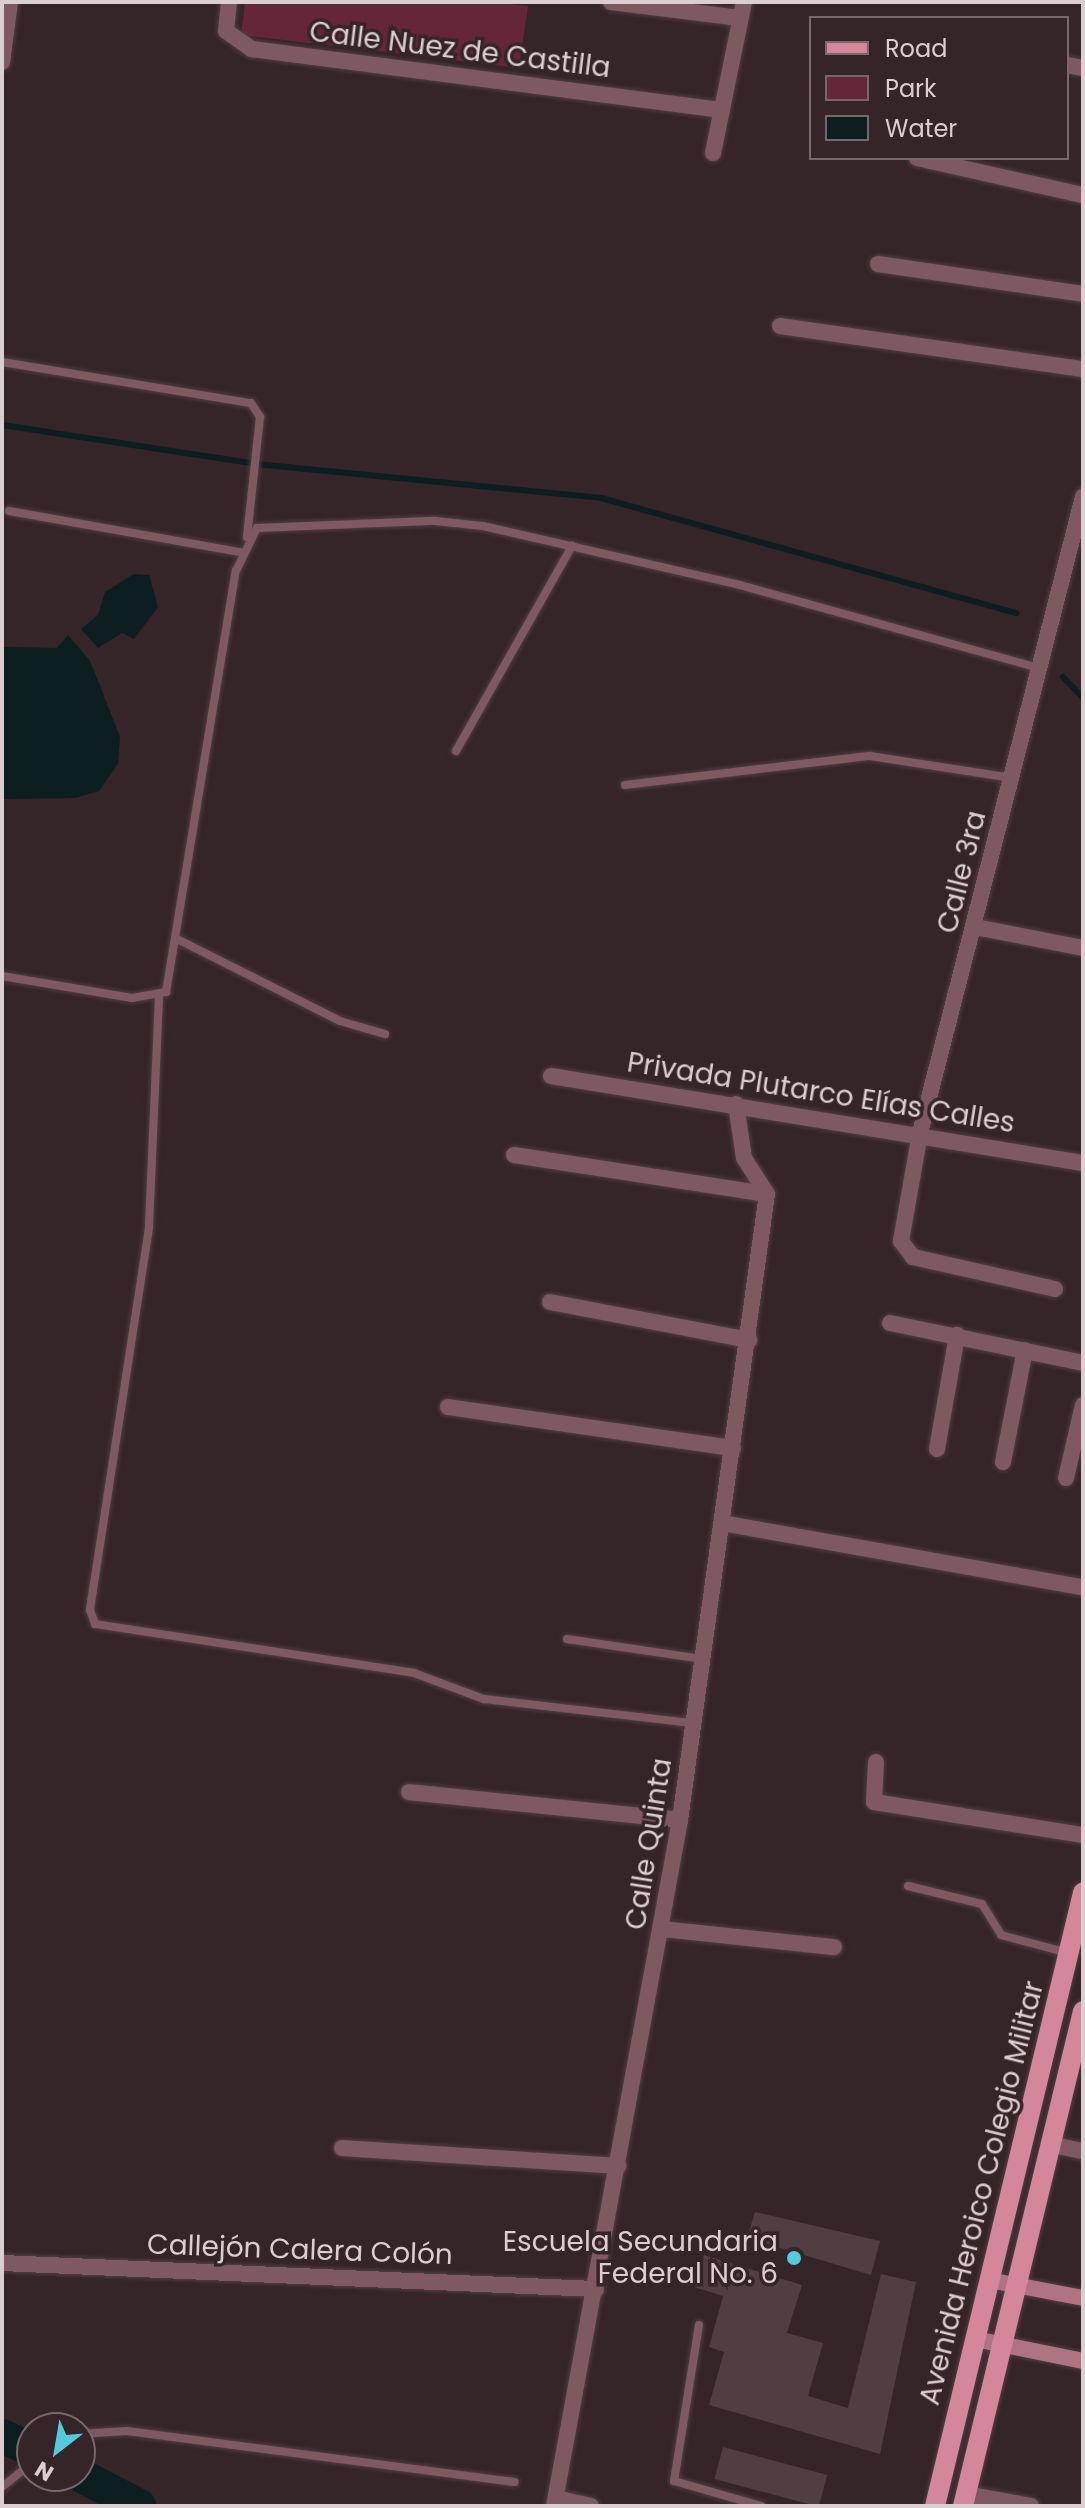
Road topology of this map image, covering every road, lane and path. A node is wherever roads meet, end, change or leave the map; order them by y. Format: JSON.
{"nodes":[{"id":1,"x":10,"y":2,"type":"edge"},
{"id":2,"x":229,"y":2,"type":"edge"},
{"id":3,"x":611,"y":2,"type":"edge"},
{"id":4,"x":742,"y":10,"type":"edge"},
{"id":5,"x":2,"y":62,"type":"edge"},
{"id":6,"x":722,"y":110,"type":"junction"},
{"id":7,"x":713,"y":153,"type":"dead end"},
{"id":8,"x":926,"y":160,"type":"edge"},
{"id":9,"x":1083,"y":195,"type":"edge"},
{"id":10,"x":878,"y":264,"type":"dead end"},
{"id":11,"x":1083,"y":294,"type":"edge"},
{"id":12,"x":780,"y":326,"type":"dead end"},
{"id":13,"x":2,"y":362,"type":"edge"},
{"id":14,"x":1083,"y":369,"type":"edge"},
{"id":15,"x":1083,"y":497,"type":"edge"},
{"id":16,"x":9,"y":511,"type":"dead end"},
{"id":17,"x":247,"y":537,"type":"junction"},
{"id":18,"x":572,"y":546,"type":"junction"},
{"id":19,"x":240,"y":552,"type":"junction"},
{"id":20,"x":1040,"y":668,"type":"junction"},
{"id":21,"x":456,"y":751,"type":"dead end"},
{"id":22,"x":1012,"y":779,"type":"junction"},
{"id":23,"x":625,"y":785,"type":"dead end"},
{"id":24,"x":975,"y":927,"type":"junction"},
{"id":25,"x":179,"y":940,"type":"junction"},
{"id":26,"x":1083,"y":948,"type":"edge"},
{"id":27,"x":2,"y":976,"type":"edge"},
{"id":28,"x":159,"y":997,"type":"junction"},
{"id":29,"x":385,"y":1034,"type":"dead end"},
{"id":30,"x":551,"y":1076,"type":"dead end"},
{"id":31,"x":736,"y":1104,"type":"junction"},
{"id":32,"x":920,"y":1133,"type":"junction"},
{"id":33,"x":514,"y":1155,"type":"dead end"},
{"id":34,"x":1083,"y":1163,"type":"edge"},
{"id":35,"x":767,"y":1194,"type":"junction"},
{"id":36,"x":1055,"y":1289,"type":"dead end"},
{"id":37,"x":550,"y":1302,"type":"dead end"},
{"id":38,"x":890,"y":1323,"type":"dead end"},
{"id":39,"x":957,"y":1335,"type":"junction"},
{"id":40,"x":749,"y":1340,"type":"junction"},
{"id":41,"x":1025,"y":1350,"type":"junction"},
{"id":42,"x":1083,"y":1363,"type":"edge"},
{"id":43,"x":1083,"y":1405,"type":"edge"},
{"id":44,"x":448,"y":1407,"type":"dead end"},
{"id":45,"x":733,"y":1448,"type":"junction"},
{"id":46,"x":937,"y":1449,"type":"dead end"},
{"id":47,"x":1003,"y":1462,"type":"dead end"},
{"id":48,"x":1066,"y":1478,"type":"dead end"},
{"id":49,"x":722,"y":1523,"type":"junction"},
{"id":50,"x":1083,"y":1587,"type":"edge"},
{"id":51,"x":567,"y":1639,"type":"dead end"},
{"id":52,"x":703,"y":1659,"type":"junction"},
{"id":53,"x":693,"y":1723,"type":"junction"},
{"id":54,"x":876,"y":1762,"type":"dead end"},
{"id":55,"x":409,"y":1792,"type":"dead end"},
{"id":56,"x":680,"y":1820,"type":"junction"},
{"id":57,"x":1083,"y":1835,"type":"edge"},
{"id":58,"x":908,"y":1886,"type":"dead end"},
{"id":59,"x":1083,"y":1893,"type":"edge"},
{"id":60,"x":662,"y":1929,"type":"junction"},
{"id":61,"x":834,"y":1947,"type":"dead end"},
{"id":62,"x":1069,"y":1953,"type":"junction"},
{"id":63,"x":1083,"y":2011,"type":"edge"},
{"id":64,"x":1049,"y":2144,"type":"junction"},
{"id":65,"x":342,"y":2148,"type":"dead end"},
{"id":66,"x":1083,"y":2151,"type":"edge"},
{"id":67,"x":618,"y":2166,"type":"junction"},
{"id":68,"x":2,"y":2263,"type":"edge"},
{"id":69,"x":989,"y":2280,"type":"junction"},
{"id":70,"x":1015,"y":2285,"type":"junction"},
{"id":71,"x":596,"y":2289,"type":"junction"},
{"id":72,"x":1083,"y":2298,"type":"edge"},
{"id":73,"x":699,"y":2325,"type":"dead end"},
{"id":74,"x":975,"y":2339,"type":"junction"},
{"id":75,"x":1001,"y":2346,"type":"junction"},
{"id":76,"x":1083,"y":2361,"type":"edge"},
{"id":77,"x":96,"y":2433,"type":"edge"},
{"id":78,"x":515,"y":2482,"type":"dead end"},
{"id":79,"x":964,"y":2500,"type":"edge"},
{"id":80,"x":555,"y":2502,"type":"edge"},
{"id":81,"x":591,"y":2506,"type":"edge"},
{"id":82,"x":761,"y":2506,"type":"edge"},
{"id":83,"x":935,"y":2506,"type":"edge"},
{"id":84,"x":1031,"y":2506,"type":"edge"}],
"edges":[{"from":1,"to":5,"type":"street"},
{"from":2,"to":6,"type":"street","name":"Calle Nuez de Castilla"},
{"from":3,"to":4,"type":"street"},
{"from":4,"to":6,"type":"street"},
{"from":6,"to":7,"type":"street"},
{"from":8,"to":9,"type":"street"},
{"from":10,"to":11,"type":"street"},
{"from":12,"to":14,"type":"street"},
{"from":13,"to":17,"type":"lane"},
{"from":15,"to":20,"type":"street","name":"Calle 3ra"},
{"from":16,"to":19,"type":"lane"},
{"from":17,"to":18,"type":"lane"},
{"from":17,"to":19,"type":"lane"},
{"from":18,"to":20,"type":"lane"},
{"from":18,"to":21,"type":"lane"},
{"from":19,"to":25,"type":"lane"},
{"from":20,"to":22,"type":"street","name":"Calle 3ra"},
{"from":22,"to":23,"type":"lane"},
{"from":22,"to":24,"type":"street","name":"Calle 3ra"},
{"from":24,"to":26,"type":"street"},
{"from":24,"to":32,"type":"street","name":"Calle 3ra"},
{"from":25,"to":28,"type":"lane"},
{"from":25,"to":29,"type":"lane"},
{"from":27,"to":28,"type":"lane"},
{"from":28,"to":53,"type":"lane"},
{"from":30,"to":31,"type":"street","name":"Privada Plutarco Elías Calles"},
{"from":31,"to":32,"type":"street","name":"Privada Plutarco Elías Calles"},
{"from":31,"to":35,"type":"street"},
{"from":32,"to":34,"type":"street","name":"Privada Plutarco Elías Calles"},
{"from":32,"to":36,"type":"street","name":"Calle 3ra"},
{"from":33,"to":35,"type":"street"},
{"from":35,"to":40,"type":"street","name":"Calle Quinta"},
{"from":37,"to":40,"type":"street"},
{"from":38,"to":39,"type":"street"},
{"from":39,"to":41,"type":"street"},
{"from":39,"to":46,"type":"street"},
{"from":40,"to":45,"type":"street","name":"Calle Quinta"},
{"from":41,"to":42,"type":"street"},
{"from":41,"to":47,"type":"street"},
{"from":43,"to":48,"type":"street"},
{"from":44,"to":45,"type":"street"},
{"from":45,"to":49,"type":"street","name":"Calle Quinta"},
{"from":49,"to":50,"type":"street"},
{"from":49,"to":52,"type":"street","name":"Calle Quinta"},
{"from":51,"to":52,"type":"lane"},
{"from":52,"to":53,"type":"street","name":"Calle Quinta"},
{"from":53,"to":56,"type":"street","name":"Calle Quinta"},
{"from":54,"to":57,"type":"street"},
{"from":55,"to":56,"type":"street"},
{"from":56,"to":60,"type":"street","name":"Calle Quinta"},
{"from":58,"to":62,"type":"lane"},
{"from":59,"to":62,"type":"main road","name":"Avenida Heroico Colegio Militar"},
{"from":60,"to":61,"type":"street"},
{"from":60,"to":67,"type":"street","name":"Calle Quinta"},
{"from":62,"to":69,"type":"main road","name":"Avenida Heroico Colegio Militar"},
{"from":63,"to":64,"type":"main road","name":"Avenida Heroico Colegio Militar"},
{"from":64,"to":66,"type":"street"},
{"from":64,"to":70,"type":"main road","name":"Avenida Heroico Colegio Militar"},
{"from":65,"to":67,"type":"street"},
{"from":67,"to":71,"type":"street","name":"Calle Quinta"},
{"from":68,"to":71,"type":"street","name":"Callejón Calera Colón"},
{"from":69,"to":70,"type":"street"},
{"from":69,"to":74,"type":"main road","name":"Avenida Heroico Colegio Militar"},
{"from":70,"to":72,"type":"street"},
{"from":70,"to":75,"type":"main road","name":"Avenida Heroico Colegio Militar"},
{"from":71,"to":80,"type":"street","name":"Calle Quinta"},
{"from":73,"to":82,"type":"lane"},
{"from":74,"to":75,"type":"street"},
{"from":74,"to":83,"type":"main road","name":"Avenida Heroico Colegio Militar"},
{"from":75,"to":76,"type":"street"},
{"from":75,"to":79,"type":"main road","name":"Avenida Heroico Colegio Militar"},
{"from":77,"to":78,"type":"lane"},
{"from":79,"to":84,"type":"street"},
{"from":80,"to":81,"type":"street"}]}
